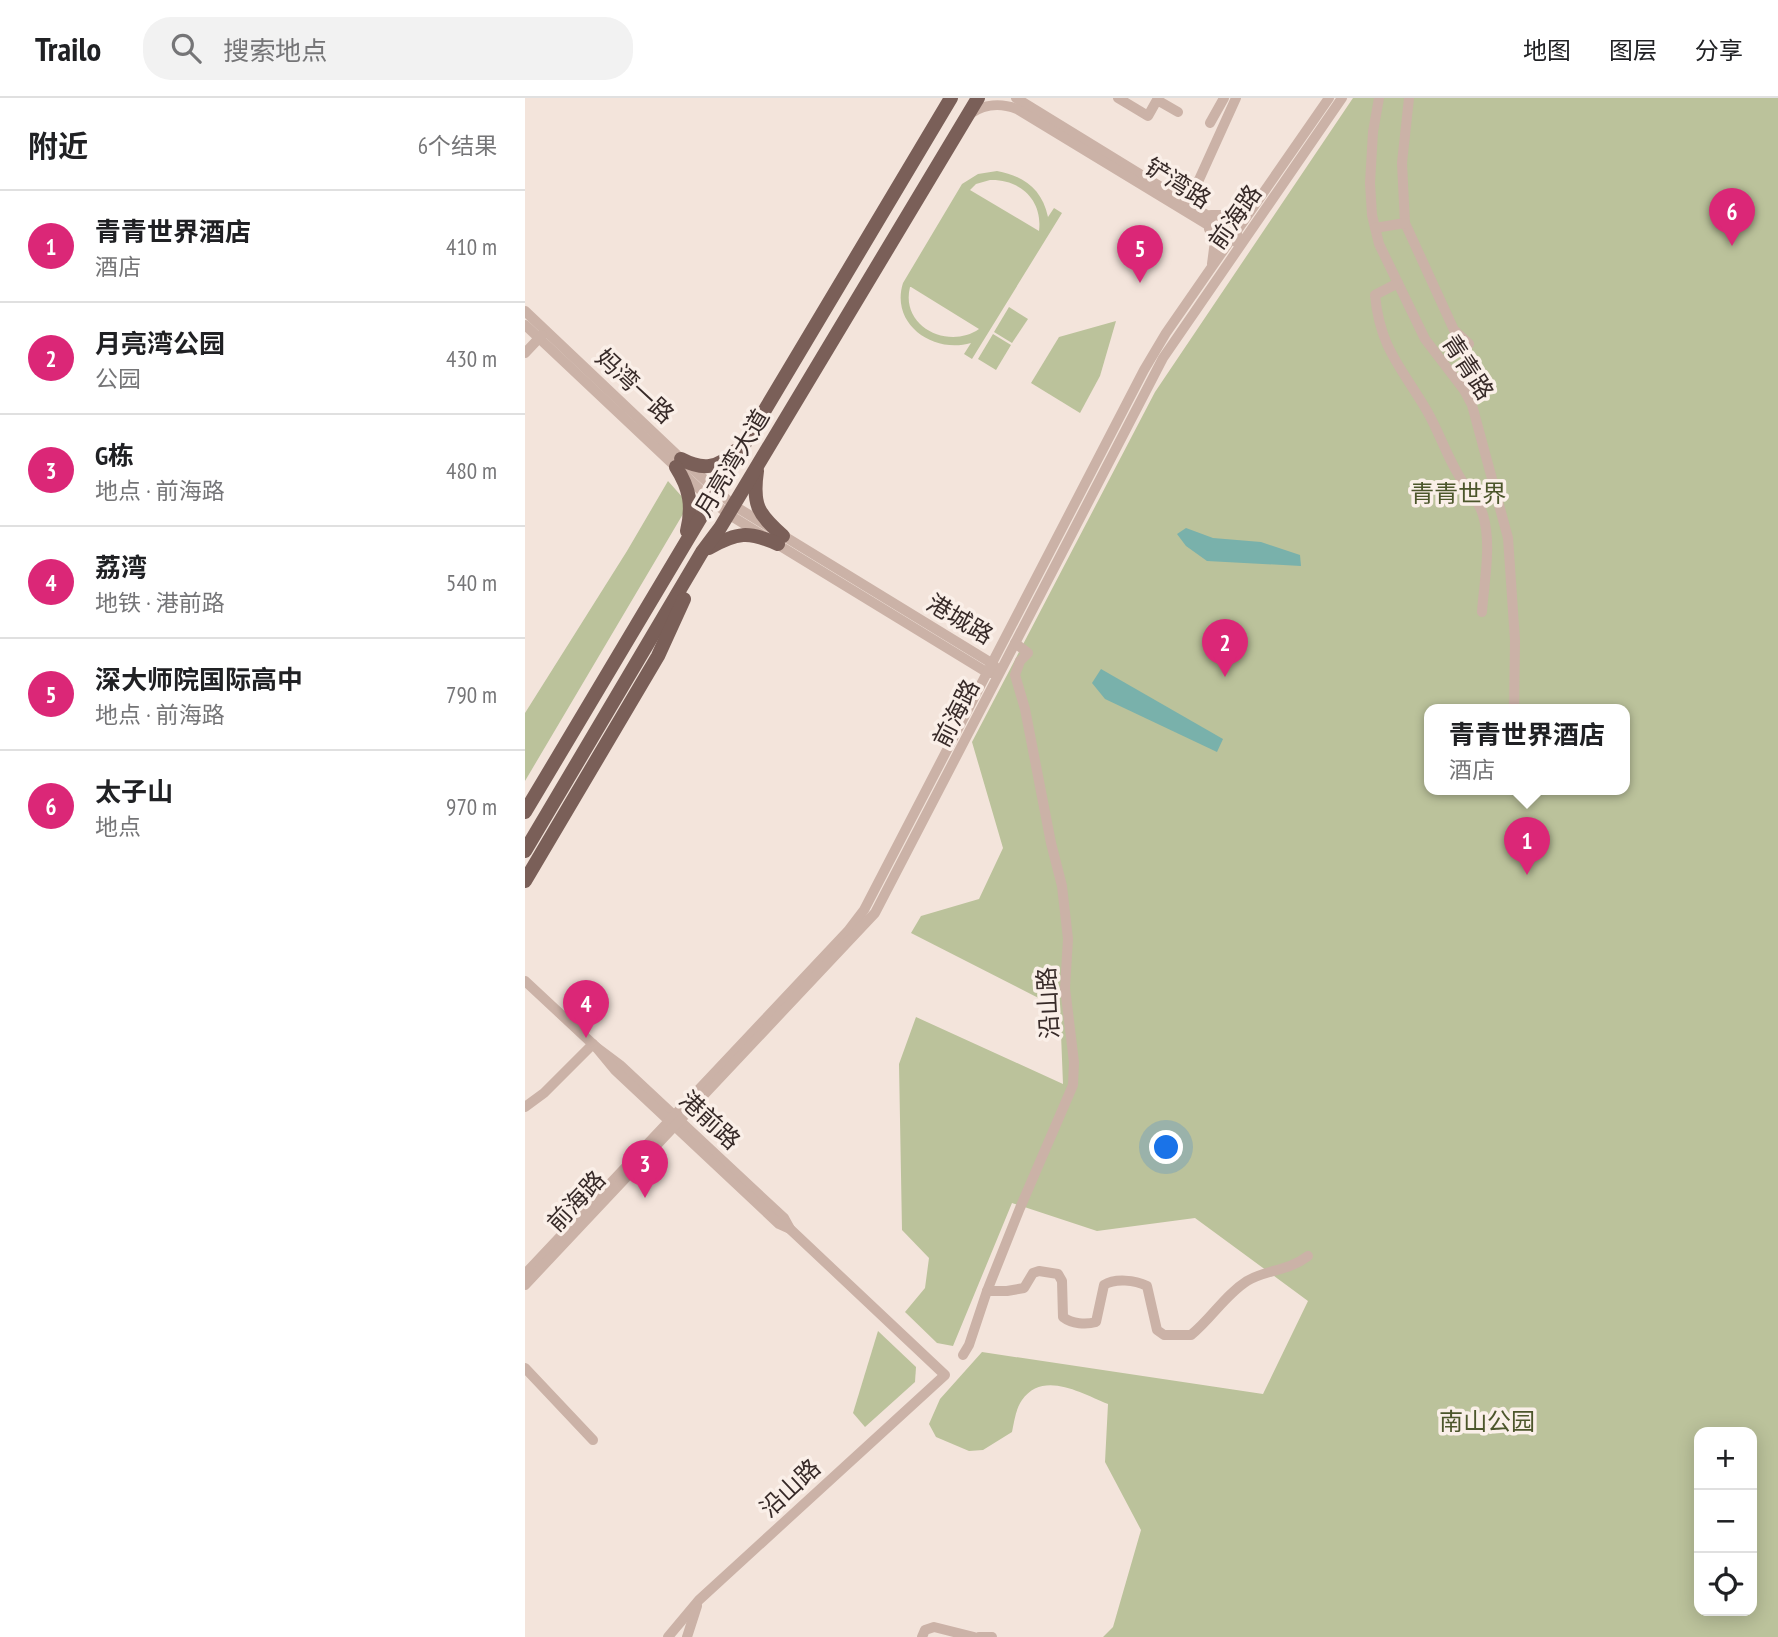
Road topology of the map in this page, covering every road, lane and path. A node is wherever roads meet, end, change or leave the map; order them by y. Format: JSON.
{"nodes":[{"id":1,"x":951,"y":98,"type":"edge"},
{"id":2,"x":978,"y":98,"type":"edge"},
{"id":3,"x":1016,"y":98,"type":"edge"},
{"id":4,"x":1118,"y":98,"type":"edge"},
{"id":5,"x":1224,"y":98,"type":"edge"},
{"id":6,"x":1235,"y":98,"type":"edge"},
{"id":7,"x":1329,"y":98,"type":"edge"},
{"id":8,"x":1342,"y":98,"type":"edge"},
{"id":9,"x":1379,"y":98,"type":"edge"},
{"id":10,"x":1409,"y":98,"type":"edge"},
{"id":11,"x":1178,"y":112,"type":"dead end"},
{"id":12,"x":966,"y":117,"type":"junction"},
{"id":13,"x":1210,"y":123,"type":"dead end"},
{"id":14,"x":1256,"y":203,"type":"junction"},
{"id":15,"x":1188,"y":204,"type":"junction"},
{"id":16,"x":1204,"y":214,"type":"junction"},
{"id":17,"x":1405,"y":223,"type":"junction"},
{"id":18,"x":1208,"y":227,"type":"junction"},
{"id":19,"x":1375,"y":228,"type":"junction"},
{"id":20,"x":1236,"y":239,"type":"junction"},
{"id":21,"x":1211,"y":270,"type":"junction"},
{"id":22,"x":1398,"y":284,"type":"junction"},
{"id":23,"x":525,"y":311,"type":"edge"},
{"id":24,"x":525,"y":325,"type":"edge"},
{"id":25,"x":542,"y":335,"type":"junction"},
{"id":26,"x":1469,"y":344,"type":"dead end"},
{"id":27,"x":525,"y":353,"type":"edge"},
{"id":28,"x":747,"y":441,"type":"junction"},
{"id":29,"x":764,"y":455,"type":"junction"},
{"id":30,"x":678,"y":463,"type":"junction"},
{"id":31,"x":714,"y":496,"type":"junction"},
{"id":32,"x":731,"y":509,"type":"junction"},
{"id":33,"x":1508,"y":538,"type":"junction"},
{"id":34,"x":1486,"y":539,"type":"junction"},
{"id":35,"x":781,"y":540,"type":"junction"},
{"id":36,"x":681,"y":551,"type":"junction"},
{"id":37,"x":699,"y":557,"type":"junction"},
{"id":38,"x":1482,"y":612,"type":"dead end"},
{"id":39,"x":1015,"y":643,"type":"junction"},
{"id":40,"x":993,"y":670,"type":"junction"},
{"id":41,"x":1514,"y":704,"type":"edge"},
{"id":42,"x":525,"y":812,"type":"edge"},
{"id":43,"x":525,"y":851,"type":"edge"},
{"id":44,"x":525,"y":881,"type":"edge"},
{"id":45,"x":525,"y":981,"type":"edge"},
{"id":46,"x":594,"y":1046,"type":"junction"},
{"id":47,"x":525,"y":1107,"type":"edge"},
{"id":48,"x":675,"y":1121,"type":"junction"},
{"id":49,"x":1308,"y":1256,"type":"dead end"},
{"id":50,"x":525,"y":1274,"type":"edge"},
{"id":51,"x":525,"y":1285,"type":"edge"},
{"id":52,"x":987,"y":1291,"type":"junction"},
{"id":53,"x":963,"y":1355,"type":"dead end"},
{"id":54,"x":525,"y":1368,"type":"edge"},
{"id":55,"x":945,"y":1375,"type":"joint"},
{"id":56,"x":593,"y":1440,"type":"dead end"},
{"id":57,"x":699,"y":1600,"type":"junction"},
{"id":58,"x":668,"y":1637,"type":"edge"},
{"id":59,"x":687,"y":1637,"type":"edge"},
{"id":60,"x":922,"y":1637,"type":"edge"},
{"id":61,"x":977,"y":1637,"type":"edge"},
{"id":62,"x":992,"y":1637,"type":"edge"}],
"edges":[{"from":1,"to":28,"type":"main road","name":"月亮湾大道"},
{"from":2,"to":12,"type":"main road","name":"月亮湾大道"},
{"from":3,"to":15,"type":"street","name":"铲湾路"},
{"from":4,"to":11,"type":"street"},
{"from":5,"to":13,"type":"street"},
{"from":6,"to":15,"type":"street"},
{"from":7,"to":14,"type":"street","name":"前海路"},
{"from":8,"to":20,"type":"street","name":"前海路"},
{"from":9,"to":19,"type":"street","name":"青青路"},
{"from":10,"to":17,"type":"street"},
{"from":12,"to":18,"type":"street","name":"铲湾路"},
{"from":12,"to":29,"type":"main road","name":"月亮湾大道"},
{"from":14,"to":16,"type":"street"},
{"from":14,"to":20,"type":"street","name":"前海路"},
{"from":15,"to":16,"type":"street","name":"铲湾路"},
{"from":16,"to":20,"type":"street","name":"铲湾路"},
{"from":17,"to":19,"type":"street"},
{"from":17,"to":26,"type":"street"},
{"from":18,"to":20,"type":"street","name":"铲湾路"},
{"from":18,"to":21,"type":"street"},
{"from":19,"to":22,"type":"street","name":"青青路"},
{"from":20,"to":21,"type":"street","name":"前海路"},
{"from":20,"to":39,"type":"street","name":"前海路"},
{"from":21,"to":40,"type":"street","name":"前海路"},
{"from":22,"to":33,"type":"street","name":"青青路"},
{"from":22,"to":34,"type":"street"},
{"from":23,"to":25,"type":"street","name":"妈湾一路"},
{"from":24,"to":25,"type":"street","name":"妈湾一路"},
{"from":25,"to":27,"type":"street"},
{"from":25,"to":30,"type":"street","name":"妈湾一路"},
{"from":28,"to":30,"type":"main road"},
{"from":28,"to":31,"type":"main road","name":"月亮湾大道"},
{"from":29,"to":32,"type":"main road","name":"月亮湾大道"},
{"from":29,"to":35,"type":"main road"},
{"from":30,"to":31,"type":"street","name":"妈湾一路"},
{"from":30,"to":36,"type":"main road"},
{"from":31,"to":32,"type":"street","name":"港城路"},
{"from":31,"to":36,"type":"main road","name":"月亮湾大道"},
{"from":32,"to":35,"type":"street","name":"港城路"},
{"from":32,"to":37,"type":"main road","name":"月亮湾大道"},
{"from":33,"to":34,"type":"street"},
{"from":33,"to":41,"type":"street","name":"青青路"},
{"from":34,"to":38,"type":"street"},
{"from":35,"to":37,"type":"main road"},
{"from":35,"to":40,"type":"street","name":"港城路"},
{"from":36,"to":42,"type":"main road","name":"月亮湾大道"},
{"from":37,"to":43,"type":"main road","name":"月亮湾大道"},
{"from":37,"to":44,"type":"main road"},
{"from":39,"to":40,"type":"street","name":"前海路"},
{"from":39,"to":52,"type":"street","name":"沿山路"},
{"from":40,"to":48,"type":"street","name":"前海路"},
{"from":45,"to":46,"type":"street","name":"港前路"},
{"from":46,"to":47,"type":"street"},
{"from":46,"to":48,"type":"street","name":"港前路"},
{"from":48,"to":50,"type":"street","name":"前海路"},
{"from":48,"to":51,"type":"street","name":"前海路"},
{"from":48,"to":55,"type":"street","name":"港前路"},
{"from":49,"to":52,"type":"street"},
{"from":52,"to":53,"type":"street","name":"沿山路"},
{"from":54,"to":56,"type":"street"},
{"from":55,"to":57,"type":"street","name":"沿山路"},
{"from":57,"to":58,"type":"street","name":"沿山路"},
{"from":57,"to":59,"type":"street"},
{"from":60,"to":61,"type":"street"},
{"from":61,"to":62,"type":"street"}]}
